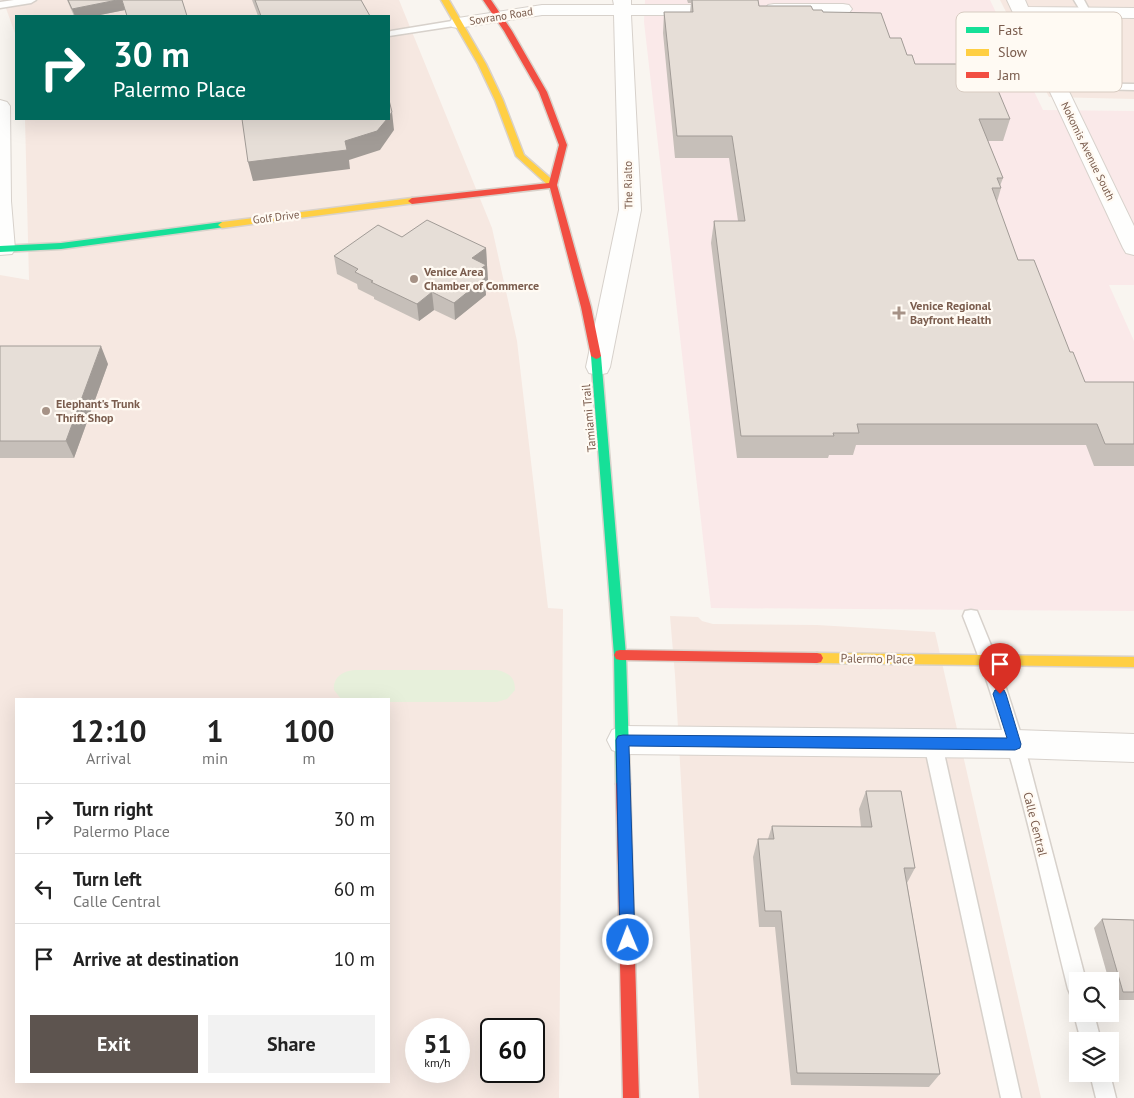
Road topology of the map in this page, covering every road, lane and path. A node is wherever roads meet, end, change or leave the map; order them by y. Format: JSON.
{"nodes":[{"id":1,"x":444,"y":0,"type":"edge"},
{"id":2,"x":486,"y":0,"type":"edge"},
{"id":3,"x":24,"y":1,"type":"edge"},
{"id":4,"x":0,"y":5,"type":"edge"},
{"id":5,"x":578,"y":5,"type":"edge"},
{"id":6,"x":623,"y":5,"type":"edge"},
{"id":7,"x":1018,"y":6,"type":"edge"},
{"id":8,"x":1082,"y":6,"type":"edge"},
{"id":9,"x":843,"y":9,"type":"dead end"},
{"id":10,"x":1134,"y":13,"type":"edge"},
{"id":11,"x":498,"y":16,"type":"junction"},
{"id":12,"x":458,"y":23,"type":"junction"},
{"id":13,"x":390,"y":34,"type":"dead end"},
{"id":14,"x":1059,"y":92,"type":"edge"},
{"id":15,"x":0,"y":106,"type":"edge"},
{"id":16,"x":553,"y":185,"type":"junction"},
{"id":17,"x":1134,"y":248,"type":"edge"},
{"id":18,"x":2,"y":249,"type":"edge"},
{"id":19,"x":598,"y":367,"type":"junction"},
{"id":20,"x":971,"y":616,"type":"dead end"},
{"id":21,"x":620,"y":655,"type":"junction"},
{"id":22,"x":989,"y":660,"type":"junction"},
{"id":23,"x":1134,"y":662,"type":"edge"},
{"id":24,"x":623,"y":740,"type":"junction"},
{"id":25,"x":933,"y":744,"type":"junction"},
{"id":26,"x":1015,"y":744,"type":"junction"},
{"id":27,"x":1134,"y":748,"type":"edge"},
{"id":28,"x":1074,"y":972,"type":"edge"},
{"id":29,"x":1102,"y":1082,"type":"edge"},
{"id":30,"x":631,"y":1098,"type":"edge"},
{"id":31,"x":1011,"y":1098,"type":"edge"},
{"id":32,"x":1106,"y":1098,"type":"edge"}],
"edges":[{"from":1,"to":12,"type":"main road"},
{"from":2,"to":11,"type":"main road","name":"Tamiami Trail"},
{"from":3,"to":4,"type":"lane"},
{"from":5,"to":6,"type":"street","name":"Sovrano Road"},
{"from":5,"to":11,"type":"street","name":"Sovrano Road"},
{"from":6,"to":9,"type":"street","name":"Sovrano Road"},
{"from":6,"to":19,"type":"street","name":"The Rialto"},
{"from":7,"to":8,"type":"street"},
{"from":8,"to":10,"type":"street"},
{"from":11,"to":12,"type":"street","name":"Sovrano Road"},
{"from":11,"to":16,"type":"main road","name":"Tamiami Trail"},
{"from":12,"to":13,"type":"lane"},
{"from":12,"to":16,"type":"main road"},
{"from":14,"to":17,"type":"street","name":"Nokomis Avenue South"},
{"from":15,"to":18,"type":"street"},
{"from":16,"to":18,"type":"main road","name":"Golf Drive"},
{"from":16,"to":19,"type":"main road","name":"Tamiami Trail"},
{"from":19,"to":21,"type":"main road","name":"Tamiami Trail"},
{"from":20,"to":22,"type":"lane","name":"Calle Central"},
{"from":21,"to":22,"type":"main road","name":"Palermo Place"},
{"from":21,"to":24,"type":"main road","name":"Tamiami Trail"},
{"from":22,"to":23,"type":"main road","name":"Palermo Place"},
{"from":22,"to":26,"type":"lane","name":"Calle Central"},
{"from":24,"to":25,"type":"street"},
{"from":24,"to":30,"type":"main road","name":"Tamiami Trail"},
{"from":25,"to":26,"type":"street"},
{"from":25,"to":31,"type":"lane"},
{"from":26,"to":27,"type":"street"},
{"from":26,"to":28,"type":"lane","name":"Calle Central"},
{"from":29,"to":32,"type":"lane"}]}
